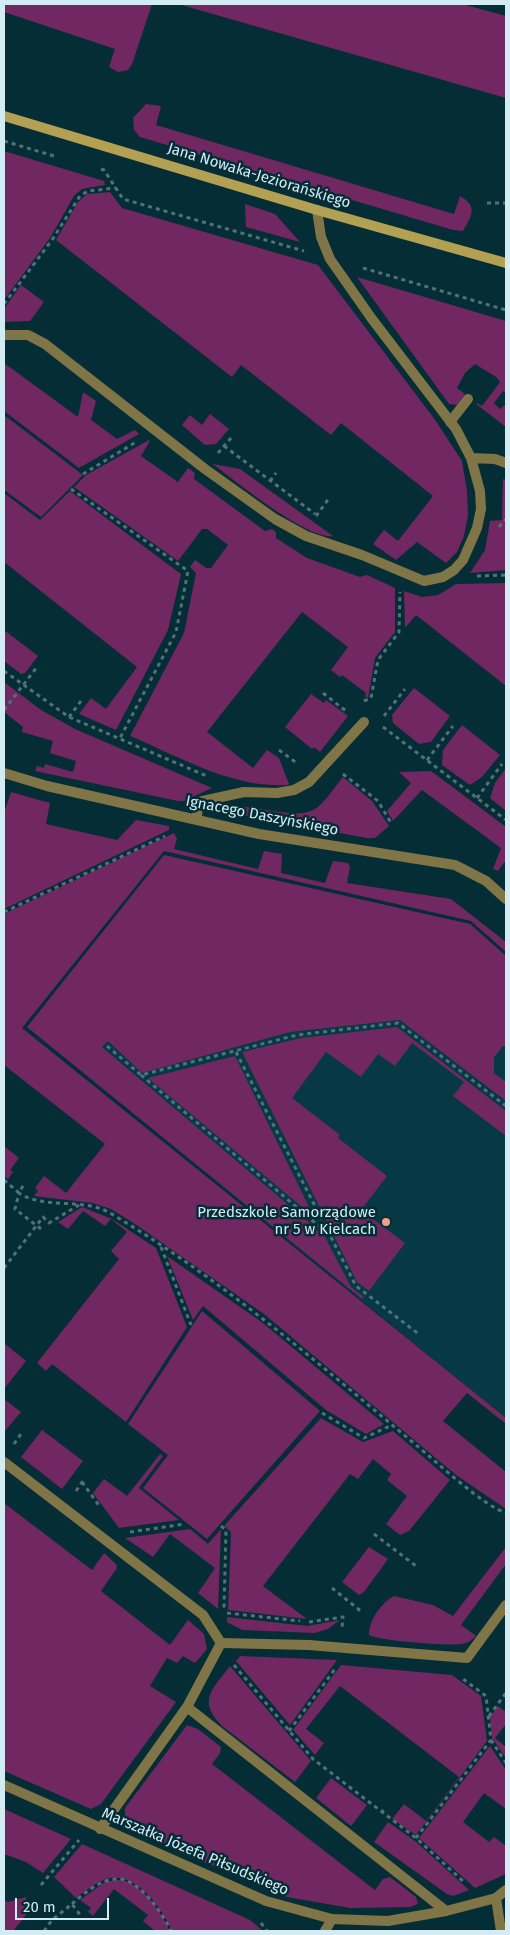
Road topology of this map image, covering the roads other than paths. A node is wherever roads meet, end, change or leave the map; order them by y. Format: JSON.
{"nodes":[{"id":1,"x":4,"y":116,"type":"edge"},
{"id":2,"x":317,"y":210,"type":"junction"},
{"id":3,"x":506,"y":263,"type":"edge"},
{"id":4,"x":4,"y":335,"type":"edge"},
{"id":5,"x":468,"y":399,"type":"dead end"},
{"id":6,"x":450,"y":422,"type":"junction"},
{"id":7,"x":470,"y":458,"type":"junction"},
{"id":8,"x":506,"y":463,"type":"edge"},
{"id":9,"x":364,"y":722,"type":"road end"},
{"id":10,"x":4,"y":773,"type":"edge"},
{"id":11,"x":197,"y":819,"type":"junction"},
{"id":12,"x":506,"y":899,"type":"edge"},
{"id":13,"x":4,"y":1462,"type":"edge"},
{"id":14,"x":506,"y":1605,"type":"edge"},
{"id":15,"x":221,"y":1643,"type":"junction"},
{"id":16,"x":187,"y":1707,"type":"junction"},
{"id":17,"x":4,"y":1785,"type":"edge"},
{"id":18,"x":100,"y":1829,"type":"junction"},
{"id":19,"x":506,"y":1890,"type":"edge"},
{"id":20,"x":496,"y":1898,"type":"junction"},
{"id":21,"x":446,"y":1911,"type":"junction"},
{"id":22,"x":332,"y":1919,"type":"junction"},
{"id":23,"x":325,"y":1931,"type":"edge"},
{"id":24,"x":500,"y":1931,"type":"edge"}],
"edges":[{"from":1,"to":2,"type":"street","name":"Jana Nowaka-Jeziorańskiego"},
{"from":2,"to":3,"type":"street","name":"Jana Nowaka-Jeziorańskiego"},
{"from":2,"to":6,"type":"street"},
{"from":4,"to":7,"type":"street"},
{"from":5,"to":6,"type":"street"},
{"from":6,"to":7,"type":"street"},
{"from":7,"to":8,"type":"street"},
{"from":9,"to":11,"type":"street"},
{"from":10,"to":11,"type":"street","name":"Ignacego Daszyńskiego"},
{"from":11,"to":12,"type":"street","name":"Ignacego Daszyńskiego"},
{"from":13,"to":15,"type":"street"},
{"from":14,"to":15,"type":"street"},
{"from":15,"to":16,"type":"street"},
{"from":16,"to":18,"type":"street"},
{"from":16,"to":21,"type":"street"},
{"from":17,"to":18,"type":"street","name":"Marszałka Józefa Piłsudskiego"},
{"from":18,"to":22,"type":"street","name":"Marszałka Józefa Piłsudskiego"},
{"from":19,"to":20,"type":"street"},
{"from":20,"to":21,"type":"street","name":"Marszałka Józefa Piłsudskiego"},
{"from":20,"to":24,"type":"street"},
{"from":21,"to":22,"type":"street","name":"Marszałka Józefa Piłsudskiego"},
{"from":22,"to":23,"type":"street"}]}
